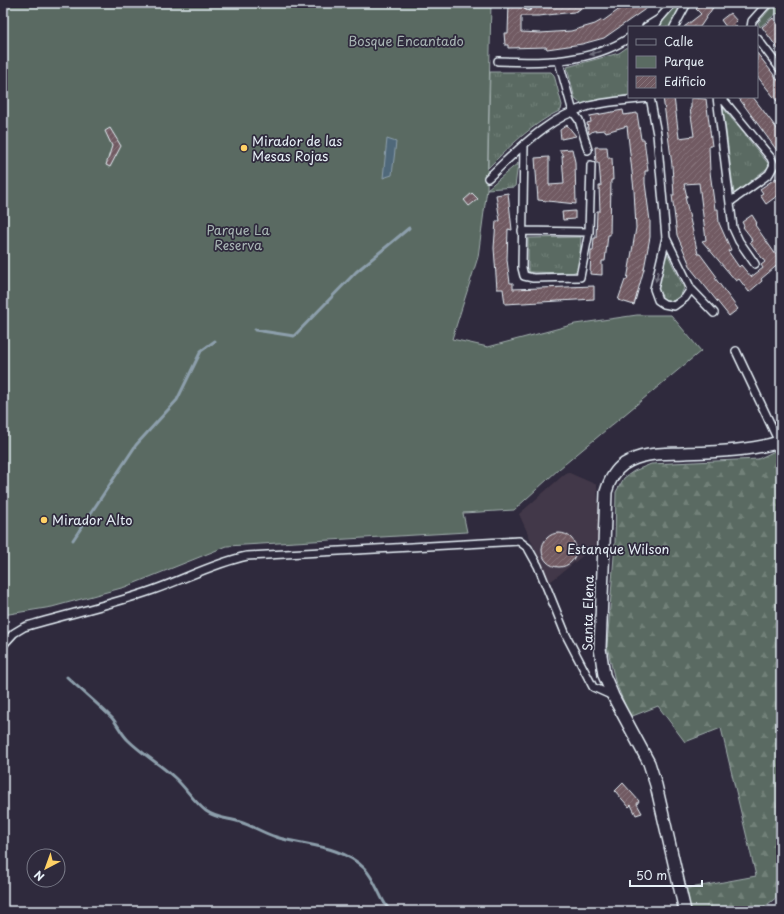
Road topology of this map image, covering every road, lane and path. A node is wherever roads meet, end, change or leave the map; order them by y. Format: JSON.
{"nodes":[{"id":1,"x":673,"y":3,"type":"edge"},
{"id":2,"x":687,"y":3,"type":"edge"},
{"id":3,"x":768,"y":3,"type":"edge"},
{"id":4,"x":659,"y":19,"type":"junction"},
{"id":5,"x":648,"y":26,"type":"edge"},
{"id":6,"x":656,"y":26,"type":"edge"},
{"id":7,"x":675,"y":26,"type":"edge"},
{"id":8,"x":751,"y":26,"type":"edge"},
{"id":9,"x":628,"y":39,"type":"edge"},
{"id":10,"x":758,"y":39,"type":"edge"},
{"id":11,"x":498,"y":61,"type":"dead end"},
{"id":12,"x":559,"y":62,"type":"junction"},
{"id":13,"x":781,"y":70,"type":"edge"},
{"id":14,"x":642,"y":98,"type":"edge"},
{"id":15,"x":650,"y":98,"type":"edge"},
{"id":16,"x":717,"y":98,"type":"edge"},
{"id":17,"x":723,"y":98,"type":"edge"},
{"id":18,"x":573,"y":112,"type":"junction"},
{"id":19,"x":524,"y":145,"type":"junction"},
{"id":20,"x":588,"y":150,"type":"dead end"},
{"id":21,"x":591,"y":165,"type":"dead end"},
{"id":22,"x":488,"y":178,"type":"dead end"},
{"id":23,"x":730,"y":202,"type":"junction"},
{"id":24,"x":522,"y":231,"type":"junction"},
{"id":25,"x":589,"y":232,"type":"junction"},
{"id":26,"x":666,"y":238,"type":"junction"},
{"id":27,"x":754,"y":264,"type":"dead end"},
{"id":28,"x":691,"y":289,"type":"junction"},
{"id":29,"x":714,"y":313,"type":"dead end"},
{"id":30,"x":736,"y":351,"type":"dead end"},
{"id":31,"x":780,"y":442,"type":"edge"},
{"id":32,"x":3,"y":644,"type":"edge"},
{"id":33,"x":613,"y":696,"type":"junction"},
{"id":34,"x":685,"y":911,"type":"edge"}],
"edges":[{"from":1,"to":4,"type":"street"},
{"from":2,"to":7,"type":"street"},
{"from":3,"to":8,"type":"street"},
{"from":4,"to":5,"type":"street"},
{"from":4,"to":6,"type":"street"},
{"from":9,"to":12,"type":"street","one_way":true},
{"from":10,"to":13,"type":"street"},
{"from":11,"to":12,"type":"street"},
{"from":12,"to":18,"type":"street"},
{"from":14,"to":18,"type":"street"},
{"from":15,"to":26,"type":"street"},
{"from":16,"to":23,"type":"street"},
{"from":17,"to":23,"type":"street"},
{"from":18,"to":19,"type":"street"},
{"from":18,"to":20,"type":"street"},
{"from":19,"to":22,"type":"street"},
{"from":19,"to":24,"type":"street"},
{"from":21,"to":25,"type":"street"},
{"from":23,"to":27,"type":"street"},
{"from":24,"to":25,"type":"street"},
{"from":24,"to":25,"type":"street"},
{"from":26,"to":28,"type":"street"},
{"from":26,"to":28,"type":"street","one_way":true},
{"from":28,"to":29,"type":"street"},
{"from":30,"to":31,"type":"street"},
{"from":31,"to":33,"type":"street","name":"Santa Elena"},
{"from":32,"to":33,"type":"street"},
{"from":33,"to":34,"type":"street","name":"Santa Elena"}]}
